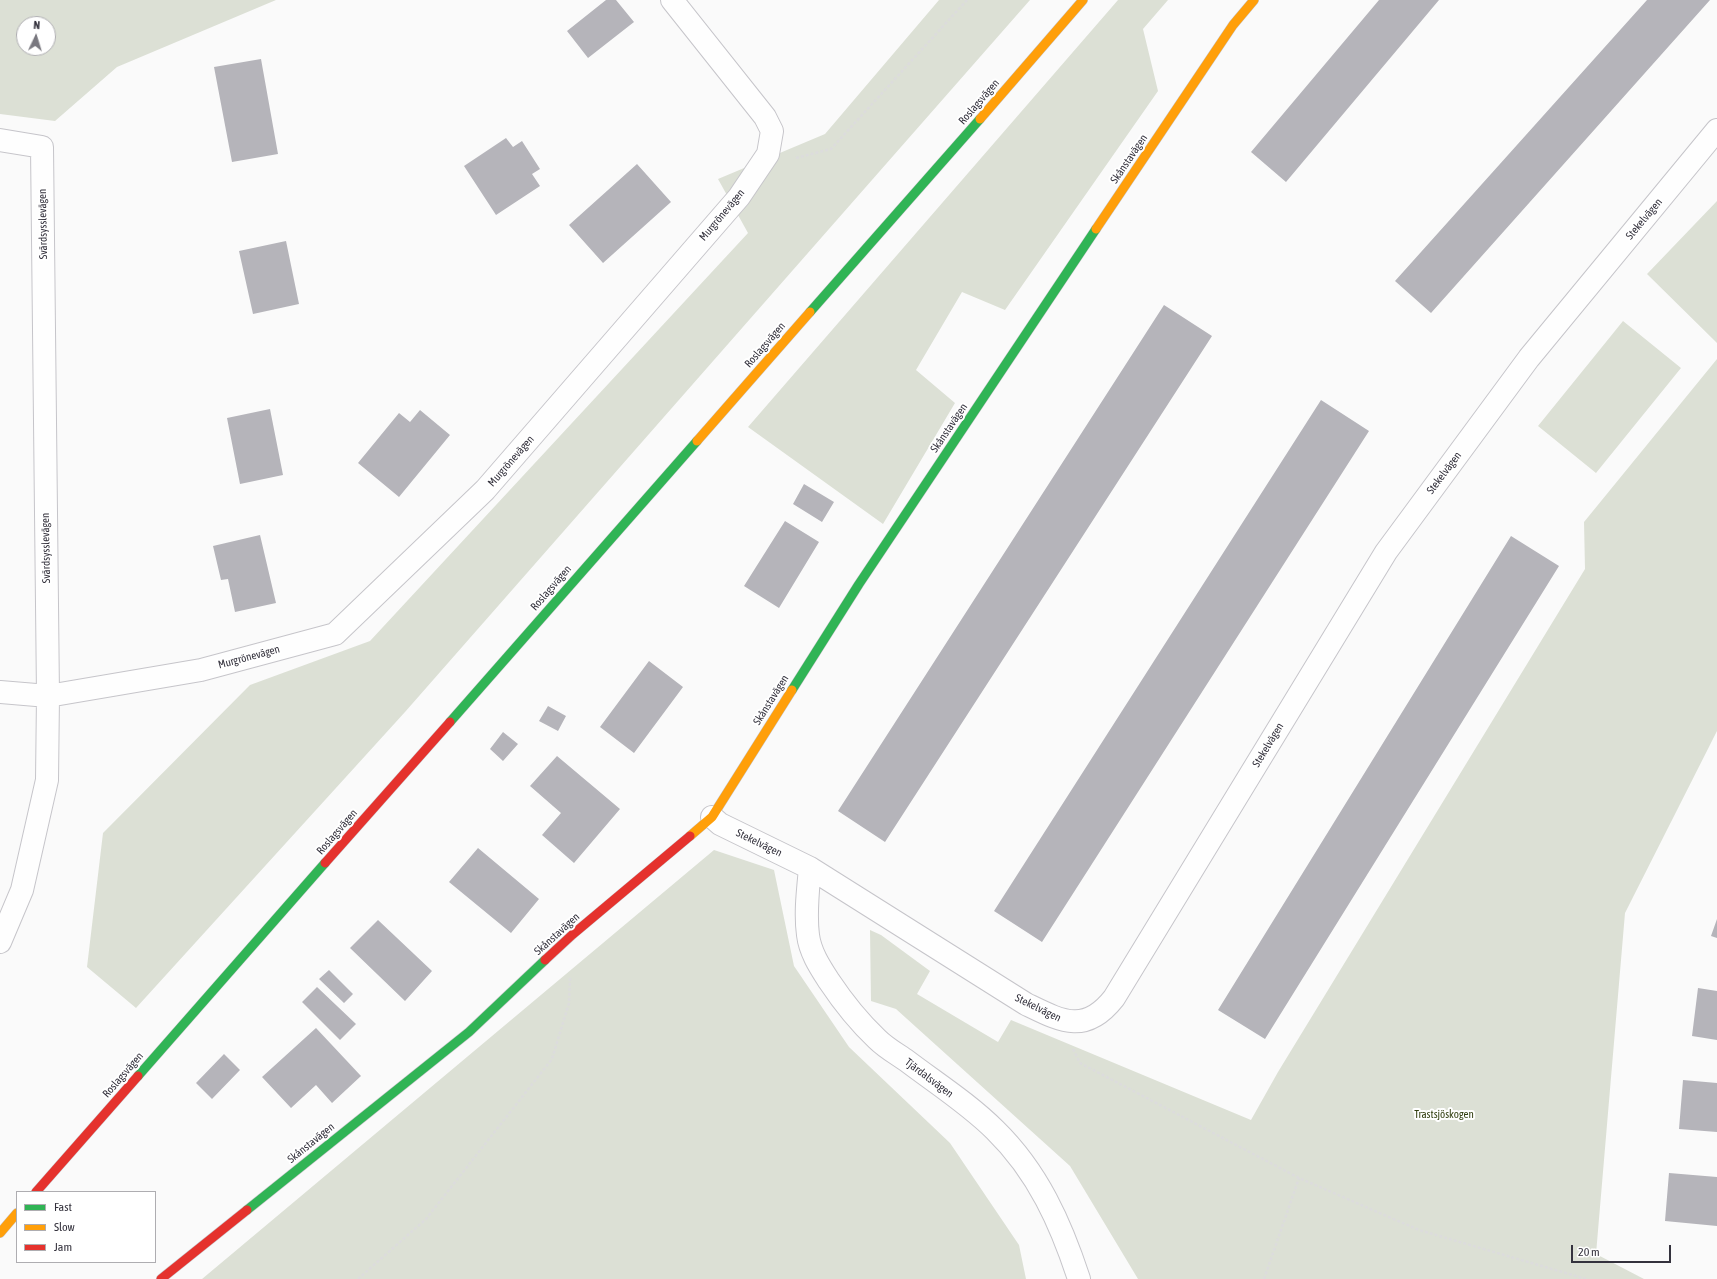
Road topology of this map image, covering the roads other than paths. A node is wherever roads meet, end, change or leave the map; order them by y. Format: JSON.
{"nodes":[{"id":1,"x":672,"y":0,"type":"edge"},
{"id":2,"x":1083,"y":0,"type":"edge"},
{"id":3,"x":1254,"y":0,"type":"edge"},
{"id":4,"x":1717,"y":130,"type":"edge"},
{"id":5,"x":0,"y":140,"type":"edge"},
{"id":6,"x":0,"y":692,"type":"edge"},
{"id":7,"x":48,"y":696,"type":"junction"},
{"id":8,"x":712,"y":817,"type":"junction"},
{"id":9,"x":810,"y":868,"type":"junction"},
{"id":10,"x":0,"y":942,"type":"edge"},
{"id":11,"x":37,"y":1191,"type":"edge"},
{"id":12,"x":16,"y":1214,"type":"edge"},
{"id":13,"x":0,"y":1233,"type":"edge"},
{"id":14,"x":161,"y":1279,"type":"edge"},
{"id":15,"x":1079,"y":1279,"type":"edge"}],
"edges":[{"from":1,"to":7,"type":"street","name":"Murgrönevägen"},
{"from":2,"to":11,"type":"street","name":"Roslagsvägen"},
{"from":3,"to":8,"type":"street","name":"Skånstavägen"},
{"from":4,"to":9,"type":"street","name":"Stekelvägen"},
{"from":5,"to":7,"type":"street","name":"Svärdsysslevägen"},
{"from":6,"to":7,"type":"street","name":"Murgrönevägen"},
{"from":7,"to":10,"type":"street","name":"Svärdsysslevägen"},
{"from":8,"to":9,"type":"street","name":"Stekelvägen"},
{"from":8,"to":14,"type":"street","name":"Skånstavägen"},
{"from":9,"to":15,"type":"street","name":"Tjärdalsvägen"},
{"from":12,"to":13,"type":"street"}]}
